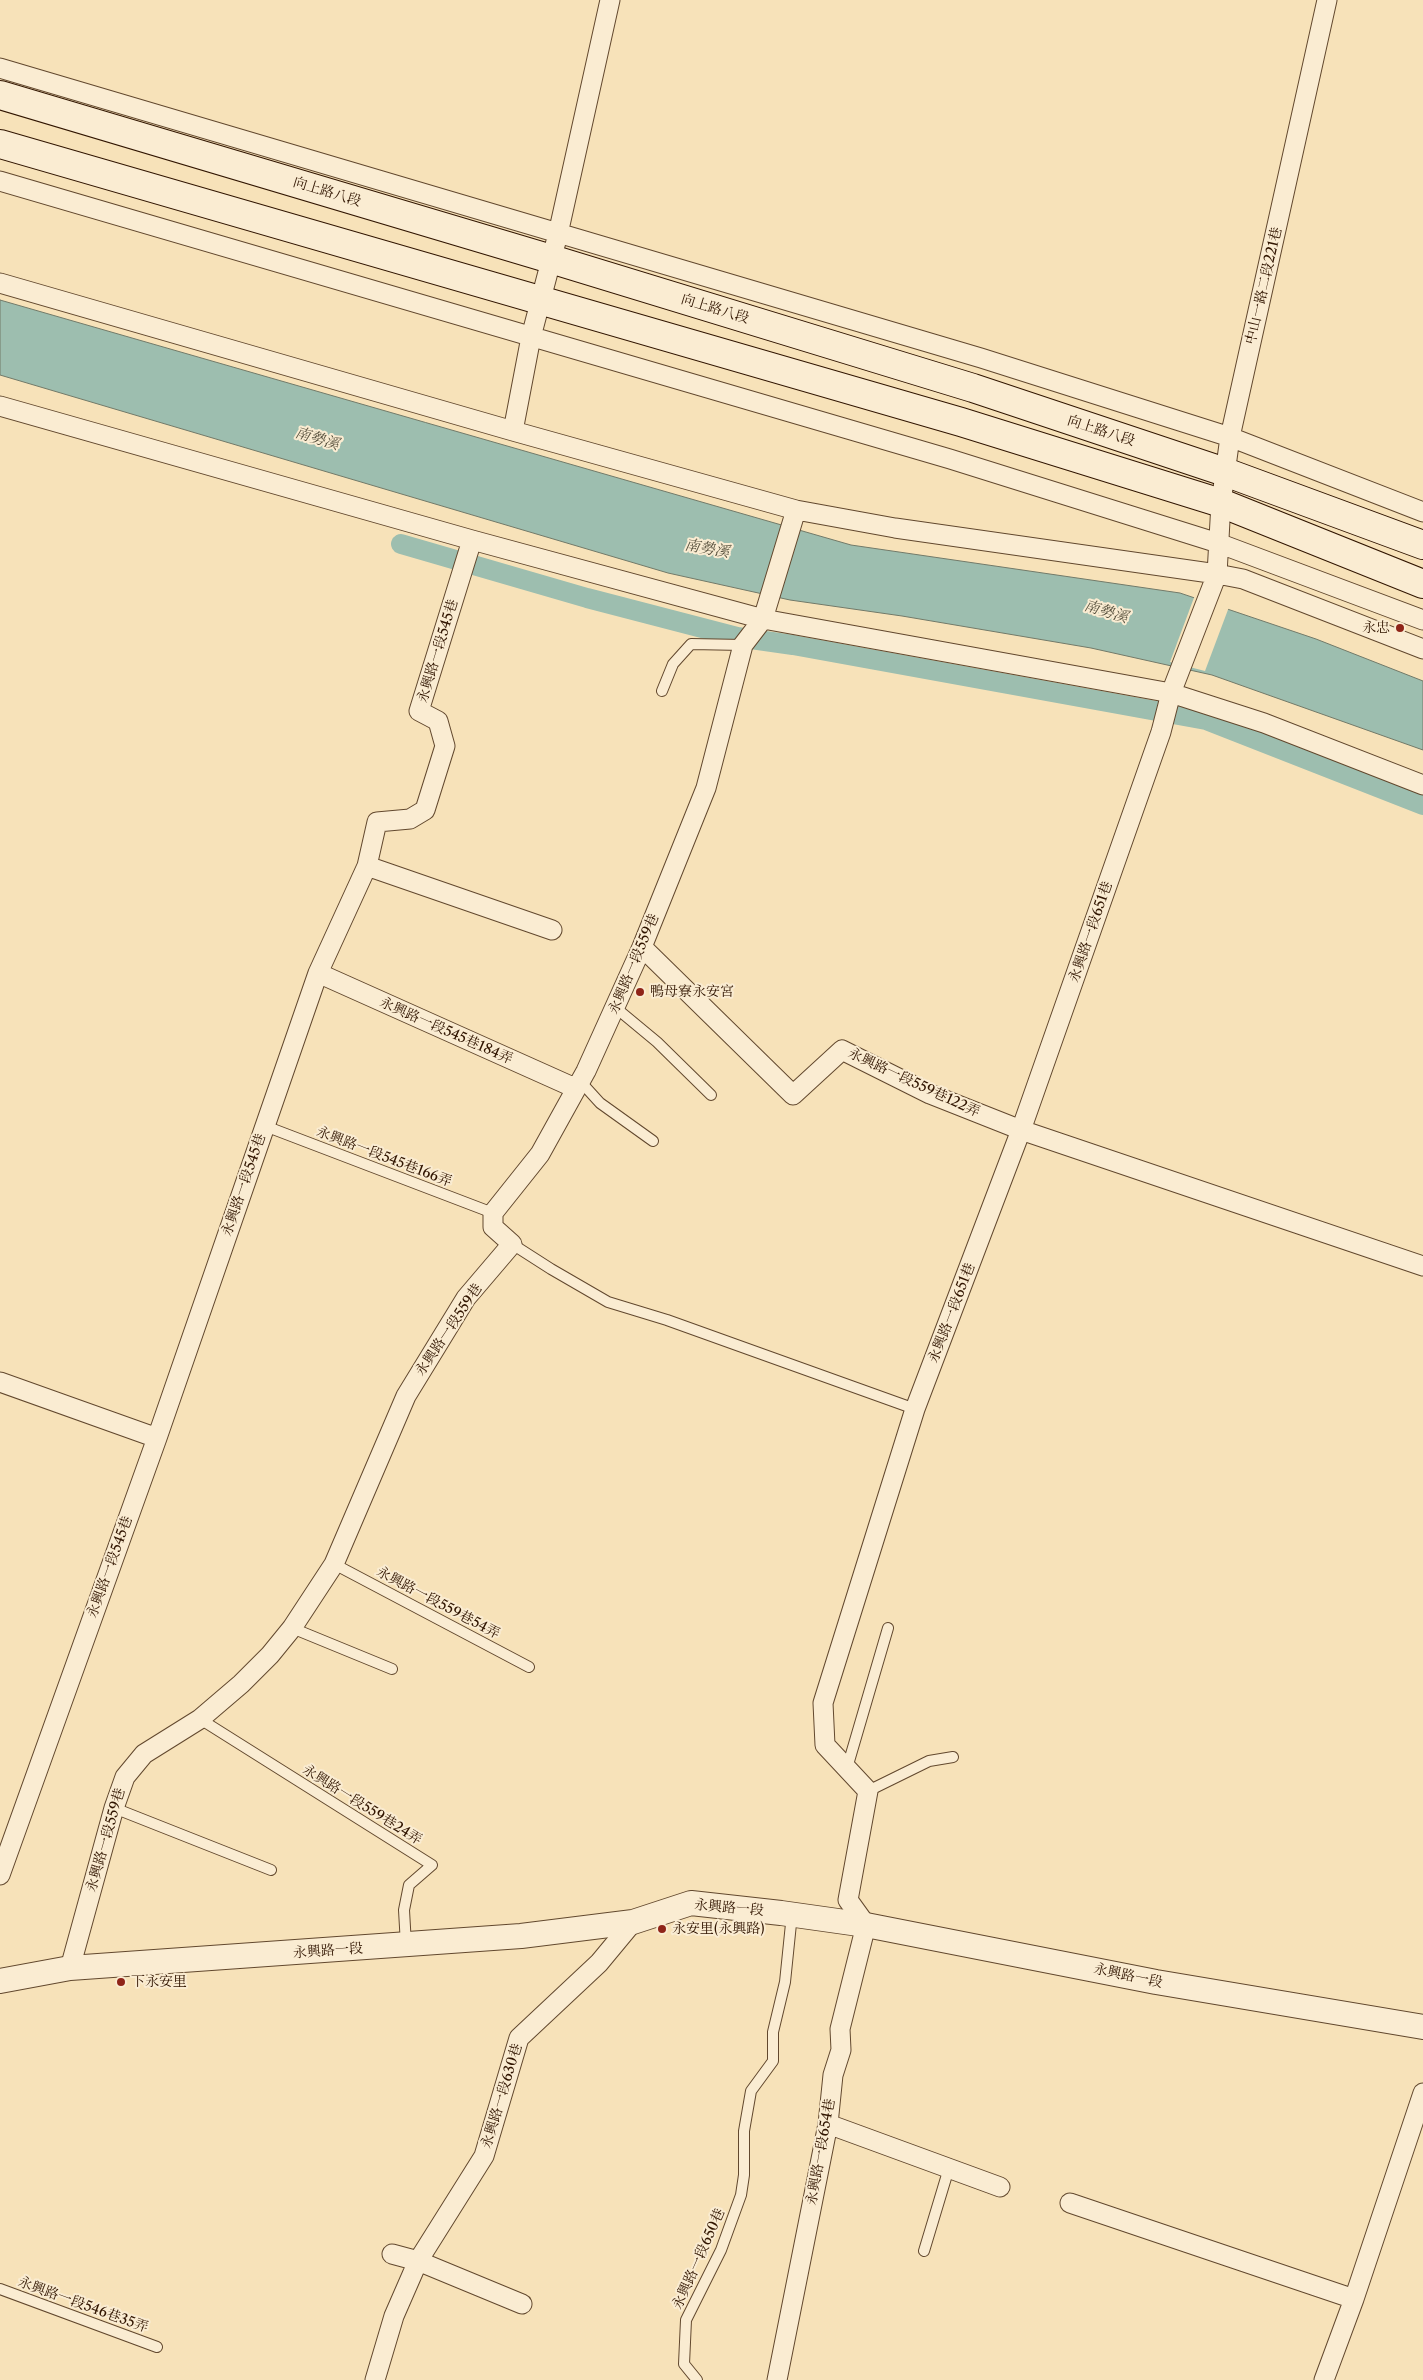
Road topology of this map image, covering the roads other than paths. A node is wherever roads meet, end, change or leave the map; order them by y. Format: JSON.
{"nodes":[{"id":1,"x":610,"y":0,"type":"edge"},
{"id":2,"x":1327,"y":0,"type":"edge"},
{"id":3,"x":0,"y":68,"type":"edge"},
{"id":4,"x":0,"y":95,"type":"edge"},
{"id":5,"x":0,"y":144,"type":"edge"},
{"id":6,"x":0,"y":181,"type":"edge"},
{"id":7,"x":555,"y":246,"type":"junction"},
{"id":8,"x":0,"y":283,"type":"edge"},
{"id":9,"x":540,"y":299,"type":"junction"},
{"id":10,"x":531,"y":337,"type":"junction"},
{"id":11,"x":0,"y":406,"type":"edge"},
{"id":12,"x":513,"y":431,"type":"junction"},
{"id":13,"x":1230,"y":437,"type":"junction"},
{"id":14,"x":1225,"y":472,"type":"junction"},
{"id":15,"x":1220,"y":503,"type":"junction"},
{"id":16,"x":1423,"y":512,"type":"edge"},
{"id":17,"x":794,"y":517,"type":"junction"},
{"id":18,"x":472,"y":540,"type":"junction"},
{"id":19,"x":1218,"y":543,"type":"junction"},
{"id":20,"x":1423,"y":545,"type":"edge"},
{"id":21,"x":1218,"y":574,"type":"junction"},
{"id":22,"x":1423,"y":584,"type":"edge"},
{"id":23,"x":766,"y":611,"type":"junction"},
{"id":24,"x":1423,"y":620,"type":"edge"},
{"id":25,"x":743,"y":645,"type":"junction"},
{"id":26,"x":1423,"y":649,"type":"edge"},
{"id":27,"x":662,"y":691,"type":"dead end"},
{"id":28,"x":1171,"y":693,"type":"junction"},
{"id":29,"x":1423,"y":785,"type":"edge"},
{"id":30,"x":367,"y":866,"type":"junction"},
{"id":31,"x":552,"y":930,"type":"dead end"},
{"id":32,"x":642,"y":947,"type":"junction"},
{"id":33,"x":318,"y":974,"type":"junction"},
{"id":34,"x":616,"y":1008,"type":"junction"},
{"id":35,"x":577,"y":1085,"type":"junction"},
{"id":36,"x":710,"y":1095,"type":"dead end"},
{"id":37,"x":265,"y":1126,"type":"junction"},
{"id":38,"x":1021,"y":1130,"type":"junction"},
{"id":39,"x":653,"y":1141,"type":"dead end"},
{"id":40,"x":493,"y":1213,"type":"junction"},
{"id":41,"x":512,"y":1244,"type":"junction"},
{"id":42,"x":1423,"y":1266,"type":"edge"},
{"id":43,"x":0,"y":1382,"type":"edge"},
{"id":44,"x":915,"y":1409,"type":"junction"},
{"id":45,"x":157,"y":1438,"type":"junction"},
{"id":46,"x":334,"y":1564,"type":"junction"},
{"id":47,"x":292,"y":1628,"type":"junction"},
{"id":48,"x":888,"y":1628,"type":"dead end"},
{"id":49,"x":529,"y":1667,"type":"dead end"},
{"id":50,"x":392,"y":1669,"type":"dead end"},
{"id":51,"x":200,"y":1719,"type":"junction"},
{"id":52,"x":954,"y":1757,"type":"dead end"},
{"id":53,"x":847,"y":1768,"type":"junction"},
{"id":54,"x":868,"y":1791,"type":"junction"},
{"id":55,"x":114,"y":1808,"type":"junction"},
{"id":56,"x":271,"y":1870,"type":"dead end"},
{"id":57,"x":0,"y":1874,"type":"edge"},
{"id":58,"x":792,"y":1914,"type":"junction"},
{"id":59,"x":632,"y":1922,"type":"junction"},
{"id":60,"x":866,"y":1925,"type":"junction"},
{"id":61,"x":406,"y":1946,"type":"junction"},
{"id":62,"x":70,"y":1968,"type":"junction"},
{"id":63,"x":0,"y":1981,"type":"edge"},
{"id":64,"x":1423,"y":2027,"type":"edge"},
{"id":65,"x":1423,"y":2093,"type":"edge"},
{"id":66,"x":828,"y":2124,"type":"junction"},
{"id":67,"x":949,"y":2168,"type":"junction"},
{"id":68,"x":1000,"y":2187,"type":"dead end"},
{"id":69,"x":1070,"y":2203,"type":"dead end"},
{"id":70,"x":924,"y":2251,"type":"dead end"},
{"id":71,"x":392,"y":2254,"type":"dead end"},
{"id":72,"x":418,"y":2261,"type":"junction"},
{"id":73,"x":0,"y":2289,"type":"edge"},
{"id":74,"x":1354,"y":2299,"type":"junction"},
{"id":75,"x":522,"y":2304,"type":"dead end"},
{"id":76,"x":157,"y":2348,"type":"dead end"},
{"id":77,"x":375,"y":2380,"type":"edge"},
{"id":78,"x":697,"y":2380,"type":"edge"},
{"id":79,"x":777,"y":2380,"type":"edge"},
{"id":80,"x":1324,"y":2380,"type":"edge"}],
"edges":[{"from":1,"to":7,"type":"street"},
{"from":2,"to":13,"type":"street","name":"中山一路二段221巷"},
{"from":3,"to":7,"type":"street"},
{"from":4,"to":7,"type":"main road","name":"向上路八段"},
{"from":5,"to":9,"type":"main road"},
{"from":6,"to":10,"type":"street"},
{"from":7,"to":9,"type":"street"},
{"from":7,"to":13,"type":"street"},
{"from":7,"to":14,"type":"main road","name":"向上路八段"},
{"from":8,"to":12,"type":"street"},
{"from":9,"to":10,"type":"street"},
{"from":9,"to":15,"type":"main road"},
{"from":10,"to":12,"type":"street"},
{"from":10,"to":19,"type":"street"},
{"from":11,"to":18,"type":"street"},
{"from":12,"to":17,"type":"street"},
{"from":13,"to":14,"type":"street","name":"中山一路二段221巷"},
{"from":13,"to":16,"type":"street"},
{"from":14,"to":15,"type":"street","name":"中山一路二段221巷"},
{"from":14,"to":20,"type":"main road","name":"向上路八段"},
{"from":15,"to":19,"type":"street","name":"中山一路二段221巷"},
{"from":15,"to":22,"type":"main road"},
{"from":17,"to":21,"type":"street"},
{"from":17,"to":23,"type":"street"},
{"from":18,"to":23,"type":"street"},
{"from":18,"to":30,"type":"street","name":"永興路一段545巷"},
{"from":19,"to":21,"type":"street","name":"中山一路二段221巷"},
{"from":19,"to":24,"type":"street"},
{"from":21,"to":26,"type":"street"},
{"from":21,"to":28,"type":"street","name":"永興路一段651巷"},
{"from":23,"to":25,"type":"street","name":"永興路一段559巷"},
{"from":23,"to":28,"type":"street"},
{"from":25,"to":27,"type":"lane"},
{"from":25,"to":32,"type":"street","name":"永興路一段559巷"},
{"from":28,"to":29,"type":"street"},
{"from":28,"to":38,"type":"street","name":"永興路一段651巷"},
{"from":30,"to":31,"type":"street"},
{"from":30,"to":33,"type":"street","name":"永興路一段545巷"},
{"from":32,"to":34,"type":"street","name":"永興路一段559巷"},
{"from":32,"to":38,"type":"street","name":"永興路一段559巷122弄"},
{"from":33,"to":35,"type":"street","name":"永興路一段545巷184弄"},
{"from":33,"to":37,"type":"street","name":"永興路一段545巷"},
{"from":34,"to":35,"type":"street","name":"永興路一段559巷"},
{"from":34,"to":36,"type":"lane"},
{"from":35,"to":39,"type":"lane"},
{"from":35,"to":40,"type":"street","name":"永興路一段559巷"},
{"from":37,"to":40,"type":"lane","name":"永興路一段545巷166弄"},
{"from":37,"to":45,"type":"street","name":"永興路一段545巷"},
{"from":38,"to":42,"type":"street"},
{"from":38,"to":44,"type":"street","name":"永興路一段651巷"},
{"from":40,"to":41,"type":"street"},
{"from":41,"to":44,"type":"lane"},
{"from":41,"to":46,"type":"street","name":"永興路一段559巷"},
{"from":43,"to":45,"type":"street"},
{"from":44,"to":53,"type":"street","name":"永興路一段651巷"},
{"from":45,"to":57,"type":"street","name":"永興路一段545巷"},
{"from":46,"to":47,"type":"street","name":"永興路一段559巷"},
{"from":46,"to":49,"type":"lane","name":"永興路一段559巷54弄"},
{"from":47,"to":50,"type":"lane"},
{"from":47,"to":51,"type":"street","name":"永興路一段559巷"},
{"from":48,"to":53,"type":"lane"},
{"from":51,"to":55,"type":"street","name":"永興路一段559巷"},
{"from":51,"to":61,"type":"lane","name":"永興路一段559巷24弄"},
{"from":52,"to":54,"type":"lane"},
{"from":53,"to":54,"type":"street","name":"永興路一段651巷"},
{"from":54,"to":60,"type":"street"},
{"from":55,"to":56,"type":"lane"},
{"from":55,"to":62,"type":"street","name":"永興路一段559巷"},
{"from":58,"to":59,"type":"street","name":"永興路一段"},
{"from":58,"to":60,"type":"street","name":"永興路一段"},
{"from":58,"to":78,"type":"lane","name":"永興路一段650巷"},
{"from":59,"to":61,"type":"street","name":"永興路一段"},
{"from":59,"to":72,"type":"street","name":"永興路一段630巷"},
{"from":60,"to":64,"type":"street","name":"永興路一段"},
{"from":60,"to":66,"type":"street","name":"永興路一段654巷"},
{"from":61,"to":62,"type":"street","name":"永興路一段"},
{"from":62,"to":63,"type":"street","name":"永興路一段"},
{"from":65,"to":74,"type":"street"},
{"from":66,"to":67,"type":"street"},
{"from":66,"to":79,"type":"street","name":"永興路一段654巷"},
{"from":67,"to":68,"type":"street"},
{"from":67,"to":70,"type":"lane"},
{"from":69,"to":74,"type":"street"},
{"from":71,"to":72,"type":"street"},
{"from":72,"to":75,"type":"street"},
{"from":72,"to":77,"type":"street","name":"永興路一段630巷"},
{"from":73,"to":76,"type":"lane","name":"永興路一段546巷35弄"},
{"from":74,"to":80,"type":"street"}]}
